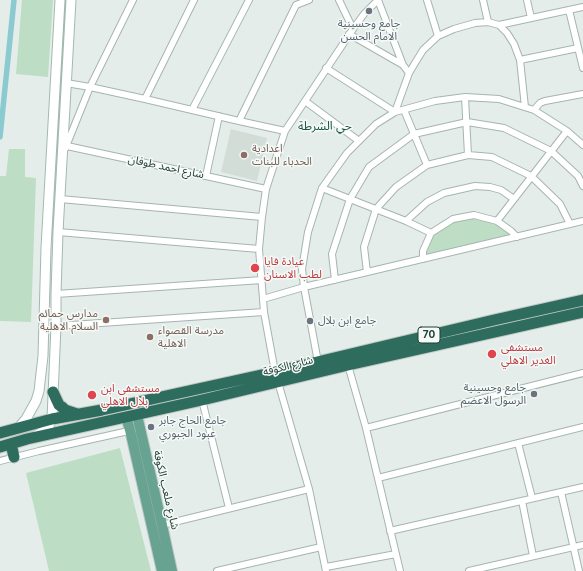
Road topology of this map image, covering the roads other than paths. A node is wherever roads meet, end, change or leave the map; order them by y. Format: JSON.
{"nodes":[{"id":1,"x":60,"y":0,"type":"edge"},
{"id":2,"x":71,"y":0,"type":"edge"},
{"id":3,"x":133,"y":0,"type":"edge"},
{"id":4,"x":194,"y":0,"type":"edge"},
{"id":5,"x":249,"y":0,"type":"edge"},
{"id":6,"x":309,"y":0,"type":"edge"},
{"id":7,"x":339,"y":0,"type":"edge"},
{"id":8,"x":378,"y":0,"type":"edge"},
{"id":9,"x":428,"y":0,"type":"edge"},
{"id":10,"x":483,"y":0,"type":"edge"},
{"id":11,"x":527,"y":0,"type":"edge"},
{"id":12,"x":583,"y":7,"type":"edge"},
{"id":13,"x":569,"y":10,"type":"junction"},
{"id":14,"x":531,"y":18,"type":"junction"},
{"id":15,"x":488,"y":22,"type":"junction"},
{"id":16,"x":499,"y":25,"type":"junction"},
{"id":17,"x":351,"y":31,"type":"junction"},
{"id":18,"x":438,"y":36,"type":"junction"},
{"id":19,"x":578,"y":48,"type":"junction"},
{"id":20,"x":520,"y":60,"type":"junction"},
{"id":21,"x":403,"y":65,"type":"junction"},
{"id":22,"x":326,"y":68,"type":"junction"},
{"id":23,"x":583,"y":68,"type":"edge"},
{"id":24,"x":409,"y":73,"type":"junction"},
{"id":25,"x":66,"y":83,"type":"junction"},
{"id":26,"x":90,"y":87,"type":"junction"},
{"id":27,"x":583,"y":94,"type":"edge"},
{"id":28,"x":466,"y":97,"type":"junction"},
{"id":29,"x":144,"y":98,"type":"junction"},
{"id":30,"x":305,"y":101,"type":"junction"},
{"id":31,"x":65,"y":104,"type":"junction"},
{"id":32,"x":54,"y":105,"type":"junction"},
{"id":33,"x":525,"y":107,"type":"junction"},
{"id":34,"x":192,"y":110,"type":"junction"},
{"id":35,"x":404,"y":110,"type":"junction"},
{"id":36,"x":534,"y":110,"type":"junction"},
{"id":37,"x":395,"y":112,"type":"junction"},
{"id":38,"x":219,"y":116,"type":"junction"},
{"id":39,"x":240,"y":121,"type":"junction"},
{"id":40,"x":467,"y":122,"type":"junction"},
{"id":41,"x":285,"y":131,"type":"junction"},
{"id":42,"x":567,"y":131,"type":"junction"},
{"id":43,"x":414,"y":134,"type":"junction"},
{"id":44,"x":359,"y":141,"type":"junction"},
{"id":45,"x":583,"y":145,"type":"edge"},
{"id":46,"x":67,"y":146,"type":"junction"},
{"id":47,"x":551,"y":151,"type":"junction"},
{"id":48,"x":468,"y":155,"type":"junction"},
{"id":49,"x":63,"y":156,"type":"junction"},
{"id":50,"x":428,"y":165,"type":"junction"},
{"id":51,"x":206,"y":176,"type":"junction"},
{"id":52,"x":531,"y":176,"type":"junction"},
{"id":53,"x":583,"y":186,"type":"edge"},
{"id":54,"x":322,"y":188,"type":"junction"},
{"id":55,"x":266,"y":189,"type":"junction"},
{"id":56,"x":60,"y":199,"type":"junction"},
{"id":57,"x":350,"y":199,"type":"junction"},
{"id":58,"x":514,"y":199,"type":"junction"},
{"id":59,"x":376,"y":209,"type":"junction"},
{"id":60,"x":262,"y":217,"type":"junction"},
{"id":61,"x":406,"y":221,"type":"junction"},
{"id":62,"x":496,"y":221,"type":"junction"},
{"id":63,"x":583,"y":221,"type":"edge"},
{"id":64,"x":570,"y":224,"type":"junction"},
{"id":65,"x":58,"y":232,"type":"junction"},
{"id":66,"x":431,"y":233,"type":"junction"},
{"id":67,"x":517,"y":237,"type":"junction"},
{"id":68,"x":259,"y":249,"type":"junction"},
{"id":69,"x":423,"y":259,"type":"junction"},
{"id":70,"x":367,"y":272,"type":"junction"},
{"id":71,"x":262,"y":280,"type":"junction"},
{"id":72,"x":335,"y":280,"type":"junction"},
{"id":73,"x":304,"y":287,"type":"junction"},
{"id":74,"x":56,"y":294,"type":"junction"},
{"id":75,"x":263,"y":300,"type":"junction"},
{"id":76,"x":583,"y":300,"type":"edge"},
{"id":77,"x":264,"y":312,"type":"junction"},
{"id":78,"x":526,"y":312,"type":"junction"},
{"id":79,"x":583,"y":312,"type":"edge"},
{"id":80,"x":485,"y":322,"type":"junction"},
{"id":81,"x":56,"y":326,"type":"junction"},
{"id":82,"x":515,"y":327,"type":"junction"},
{"id":83,"x":470,"y":337,"type":"junction"},
{"id":84,"x":318,"y":362,"type":"junction"},
{"id":85,"x":348,"y":365,"type":"junction"},
{"id":86,"x":42,"y":373,"type":"junction"},
{"id":87,"x":583,"y":373,"type":"edge"},
{"id":88,"x":54,"y":375,"type":"junction"},
{"id":89,"x":276,"y":377,"type":"junction"},
{"id":90,"x":53,"y":392,"type":"junction"},
{"id":91,"x":202,"y":400,"type":"junction"},
{"id":92,"x":102,"y":410,"type":"junction"},
{"id":93,"x":77,"y":414,"type":"junction"},
{"id":94,"x":131,"y":416,"type":"junction"},
{"id":95,"x":52,"y":419,"type":"junction"},
{"id":96,"x":108,"y":422,"type":"junction"},
{"id":97,"x":583,"y":426,"type":"edge"},
{"id":98,"x":18,"y":428,"type":"junction"},
{"id":99,"x":366,"y":428,"type":"junction"},
{"id":100,"x":135,"y":429,"type":"junction"},
{"id":101,"x":0,"y":433,"type":"edge"},
{"id":102,"x":27,"y":439,"type":"junction"},
{"id":103,"x":518,"y":443,"type":"junction"},
{"id":104,"x":6,"y":446,"type":"edge"},
{"id":105,"x":14,"y":457,"type":"junction"},
{"id":106,"x":0,"y":461,"type":"edge"},
{"id":107,"x":378,"y":478,"type":"junction"},
{"id":108,"x":583,"y":487,"type":"edge"},
{"id":109,"x":309,"y":489,"type":"junction"},
{"id":110,"x":561,"y":492,"type":"junction"},
{"id":111,"x":532,"y":498,"type":"junction"},
{"id":112,"x":522,"y":501,"type":"junction"},
{"id":113,"x":229,"y":508,"type":"junction"},
{"id":114,"x":162,"y":524,"type":"junction"},
{"id":115,"x":390,"y":531,"type":"junction"},
{"id":116,"x":583,"y":545,"type":"edge"},
{"id":117,"x":321,"y":547,"type":"junction"},
{"id":118,"x":574,"y":547,"type":"junction"},
{"id":119,"x":396,"y":554,"type":"junction"},
{"id":120,"x":533,"y":556,"type":"junction"},
{"id":121,"x":326,"y":569,"type":"edge"},
{"id":122,"x":162,"y":571,"type":"edge"},
{"id":123,"x":172,"y":571,"type":"edge"},
{"id":124,"x":216,"y":571,"type":"edge"},
{"id":125,"x":400,"y":571,"type":"edge"},
{"id":126,"x":469,"y":571,"type":"edge"},
{"id":127,"x":579,"y":571,"type":"edge"}],
"edges":[{"from":1,"to":32,"type":"main road"},
{"from":2,"to":25,"type":"main road"},
{"from":3,"to":26,"type":"street"},
{"from":4,"to":29,"type":"street"},
{"from":5,"to":34,"type":"street"},
{"from":6,"to":39,"type":"street"},
{"from":7,"to":17,"type":"street"},
{"from":8,"to":17,"type":"street"},
{"from":8,"to":21,"type":"street"},
{"from":9,"to":18,"type":"street"},
{"from":10,"to":15,"type":"street"},
{"from":11,"to":14,"type":"street"},
{"from":12,"to":13,"type":"street"},
{"from":13,"to":14,"type":"street"},
{"from":13,"to":19,"type":"street"},
{"from":14,"to":16,"type":"street"},
{"from":15,"to":16,"type":"street"},
{"from":15,"to":18,"type":"street"},
{"from":16,"to":20,"type":"street"},
{"from":17,"to":21,"type":"street"},
{"from":17,"to":22,"type":"street"},
{"from":18,"to":24,"type":"street"},
{"from":19,"to":20,"type":"street"},
{"from":19,"to":23,"type":"street"},
{"from":20,"to":33,"type":"street"},
{"from":21,"to":24,"type":"street"},
{"from":22,"to":30,"type":"street"},
{"from":22,"to":37,"type":"street"},
{"from":24,"to":37,"type":"street"},
{"from":25,"to":26,"type":"street"},
{"from":25,"to":31,"type":"main road"},
{"from":26,"to":29,"type":"street"},
{"from":26,"to":46,"type":"street"},
{"from":27,"to":36,"type":"street"},
{"from":28,"to":33,"type":"street"},
{"from":28,"to":35,"type":"street"},
{"from":28,"to":40,"type":"street"},
{"from":29,"to":34,"type":"street"},
{"from":30,"to":41,"type":"street"},
{"from":30,"to":44,"type":"street"},
{"from":31,"to":32,"type":"main road"},
{"from":31,"to":49,"type":"main road"},
{"from":32,"to":86,"type":"main road"},
{"from":33,"to":36,"type":"street"},
{"from":34,"to":38,"type":"street"},
{"from":35,"to":37,"type":"street"},
{"from":35,"to":43,"type":"street"},
{"from":36,"to":42,"type":"street"},
{"from":37,"to":44,"type":"street"},
{"from":38,"to":39,"type":"street"},
{"from":38,"to":51,"type":"street"},
{"from":39,"to":41,"type":"street"},
{"from":40,"to":43,"type":"street"},
{"from":40,"to":47,"type":"street"},
{"from":40,"to":48,"type":"street"},
{"from":41,"to":55,"type":"street"},
{"from":42,"to":45,"type":"street"},
{"from":42,"to":47,"type":"street"},
{"from":43,"to":50,"type":"street"},
{"from":43,"to":57,"type":"street"},
{"from":44,"to":54,"type":"street"},
{"from":46,"to":49,"type":"street"},
{"from":46,"to":51,"type":"street","name":"شارع احمد طوفان"},
{"from":47,"to":52,"type":"street"},
{"from":47,"to":53,"type":"street"},
{"from":48,"to":50,"type":"street"},
{"from":48,"to":52,"type":"street"},
{"from":49,"to":56,"type":"main road"},
{"from":50,"to":59,"type":"street"},
{"from":51,"to":55,"type":"street","name":"شارع احمد طوفان"},
{"from":52,"to":58,"type":"street"},
{"from":52,"to":64,"type":"street"},
{"from":54,"to":57,"type":"street"},
{"from":54,"to":73,"type":"street"},
{"from":55,"to":60,"type":"street"},
{"from":56,"to":60,"type":"street"},
{"from":56,"to":65,"type":"main road"},
{"from":57,"to":59,"type":"street"},
{"from":57,"to":72,"type":"street"},
{"from":58,"to":61,"type":"street"},
{"from":58,"to":62,"type":"street"},
{"from":59,"to":61,"type":"street"},
{"from":59,"to":70,"type":"street"},
{"from":60,"to":68,"type":"street"},
{"from":61,"to":66,"type":"street"},
{"from":62,"to":66,"type":"street"},
{"from":62,"to":67,"type":"street"},
{"from":63,"to":64,"type":"street"},
{"from":64,"to":67,"type":"street"},
{"from":65,"to":68,"type":"street"},
{"from":65,"to":74,"type":"main road"},
{"from":66,"to":69,"type":"street"},
{"from":67,"to":69,"type":"street"},
{"from":68,"to":71,"type":"street"},
{"from":69,"to":70,"type":"street"},
{"from":70,"to":72,"type":"street"},
{"from":71,"to":74,"type":"street"},
{"from":71,"to":75,"type":"street"},
{"from":72,"to":73,"type":"street"},
{"from":73,"to":75,"type":"street"},
{"from":73,"to":84,"type":"street"},
{"from":74,"to":81,"type":"main road"},
{"from":75,"to":77,"type":"street"},
{"from":76,"to":78,"type":"highway","name":"شارع الكوفة","number":"70"},
{"from":77,"to":81,"type":"street"},
{"from":77,"to":89,"type":"street"},
{"from":78,"to":80,"type":"highway","name":"شارع الكوفة","number":"70"},
{"from":78,"to":82,"type":"highway"},
{"from":79,"to":82,"type":"highway","name":"شارع الكوفة","number":"70"},
{"from":80,"to":83,"type":"highway"},
{"from":80,"to":84,"type":"highway","name":"شارع الكوفة","number":"70"},
{"from":81,"to":88,"type":"main road"},
{"from":82,"to":83,"type":"highway","name":"شارع الكوفة","number":"70"},
{"from":83,"to":85,"type":"highway","name":"شارع الكوفة","number":"70"},
{"from":84,"to":89,"type":"highway","name":"شارع الكوفة","number":"70"},
{"from":85,"to":89,"type":"highway","name":"شارع الكوفة","number":"70"},
{"from":85,"to":99,"type":"street"},
{"from":86,"to":88,"type":"main road"},
{"from":86,"to":98,"type":"main road"},
{"from":87,"to":99,"type":"street"},
{"from":88,"to":90,"type":"main road"},
{"from":89,"to":91,"type":"highway","name":"شارع الكوفة","number":"70"},
{"from":89,"to":92,"type":"highway","name":"شارع الكوفة","number":"70"},
{"from":89,"to":109,"type":"street"},
{"from":90,"to":93,"type":"highway"},
{"from":90,"to":95,"type":"main road"},
{"from":91,"to":94,"type":"highway","name":"شارع الكوفة","number":"70"},
{"from":91,"to":113,"type":"street"},
{"from":92,"to":93,"type":"highway","name":"شارع الكوفة","number":"70"},
{"from":92,"to":96,"type":"highway"},
{"from":93,"to":95,"type":"highway","name":"شارع الكوفة","number":"70"},
{"from":94,"to":96,"type":"highway","name":"شارع الكوفة","number":"70"},
{"from":94,"to":100,"type":"main road","name":"شارع ملعب الكوفة"},
{"from":95,"to":98,"type":"highway","name":"شارع الكوفة","number":"70"},
{"from":95,"to":102,"type":"main road"},
{"from":96,"to":102,"type":"highway","name":"شارع الكوفة","number":"70"},
{"from":97,"to":103,"type":"street"},
{"from":98,"to":101,"type":"highway","name":"شارع الكوفة","number":"70"},
{"from":99,"to":107,"type":"street"},
{"from":100,"to":105,"type":"street"},
{"from":100,"to":114,"type":"main road","name":"شارع ملعب الكوفة"},
{"from":100,"to":122,"type":"main road","name":"شارع ملعب الكوفة"},
{"from":102,"to":104,"type":"highway","name":"شارع الكوفة","number":"70"},
{"from":103,"to":107,"type":"street"},
{"from":103,"to":111,"type":"street"},
{"from":104,"to":105,"type":"highway"},
{"from":105,"to":106,"type":"street"},
{"from":107,"to":115,"type":"street"},
{"from":108,"to":110,"type":"street"},
{"from":109,"to":113,"type":"street"},
{"from":109,"to":117,"type":"street"},
{"from":110,"to":111,"type":"street"},
{"from":110,"to":118,"type":"street"},
{"from":111,"to":112,"type":"street"},
{"from":112,"to":115,"type":"street"},
{"from":112,"to":120,"type":"street"},
{"from":113,"to":114,"type":"street"},
{"from":114,"to":123,"type":"main road","name":"شارع ملعب الكوفة"},
{"from":115,"to":119,"type":"street"},
{"from":116,"to":118,"type":"street"},
{"from":117,"to":121,"type":"street"},
{"from":117,"to":124,"type":"street"},
{"from":118,"to":120,"type":"street"},
{"from":118,"to":127,"type":"street"},
{"from":119,"to":121,"type":"street"},
{"from":119,"to":125,"type":"street"},
{"from":120,"to":126,"type":"street"}]}
